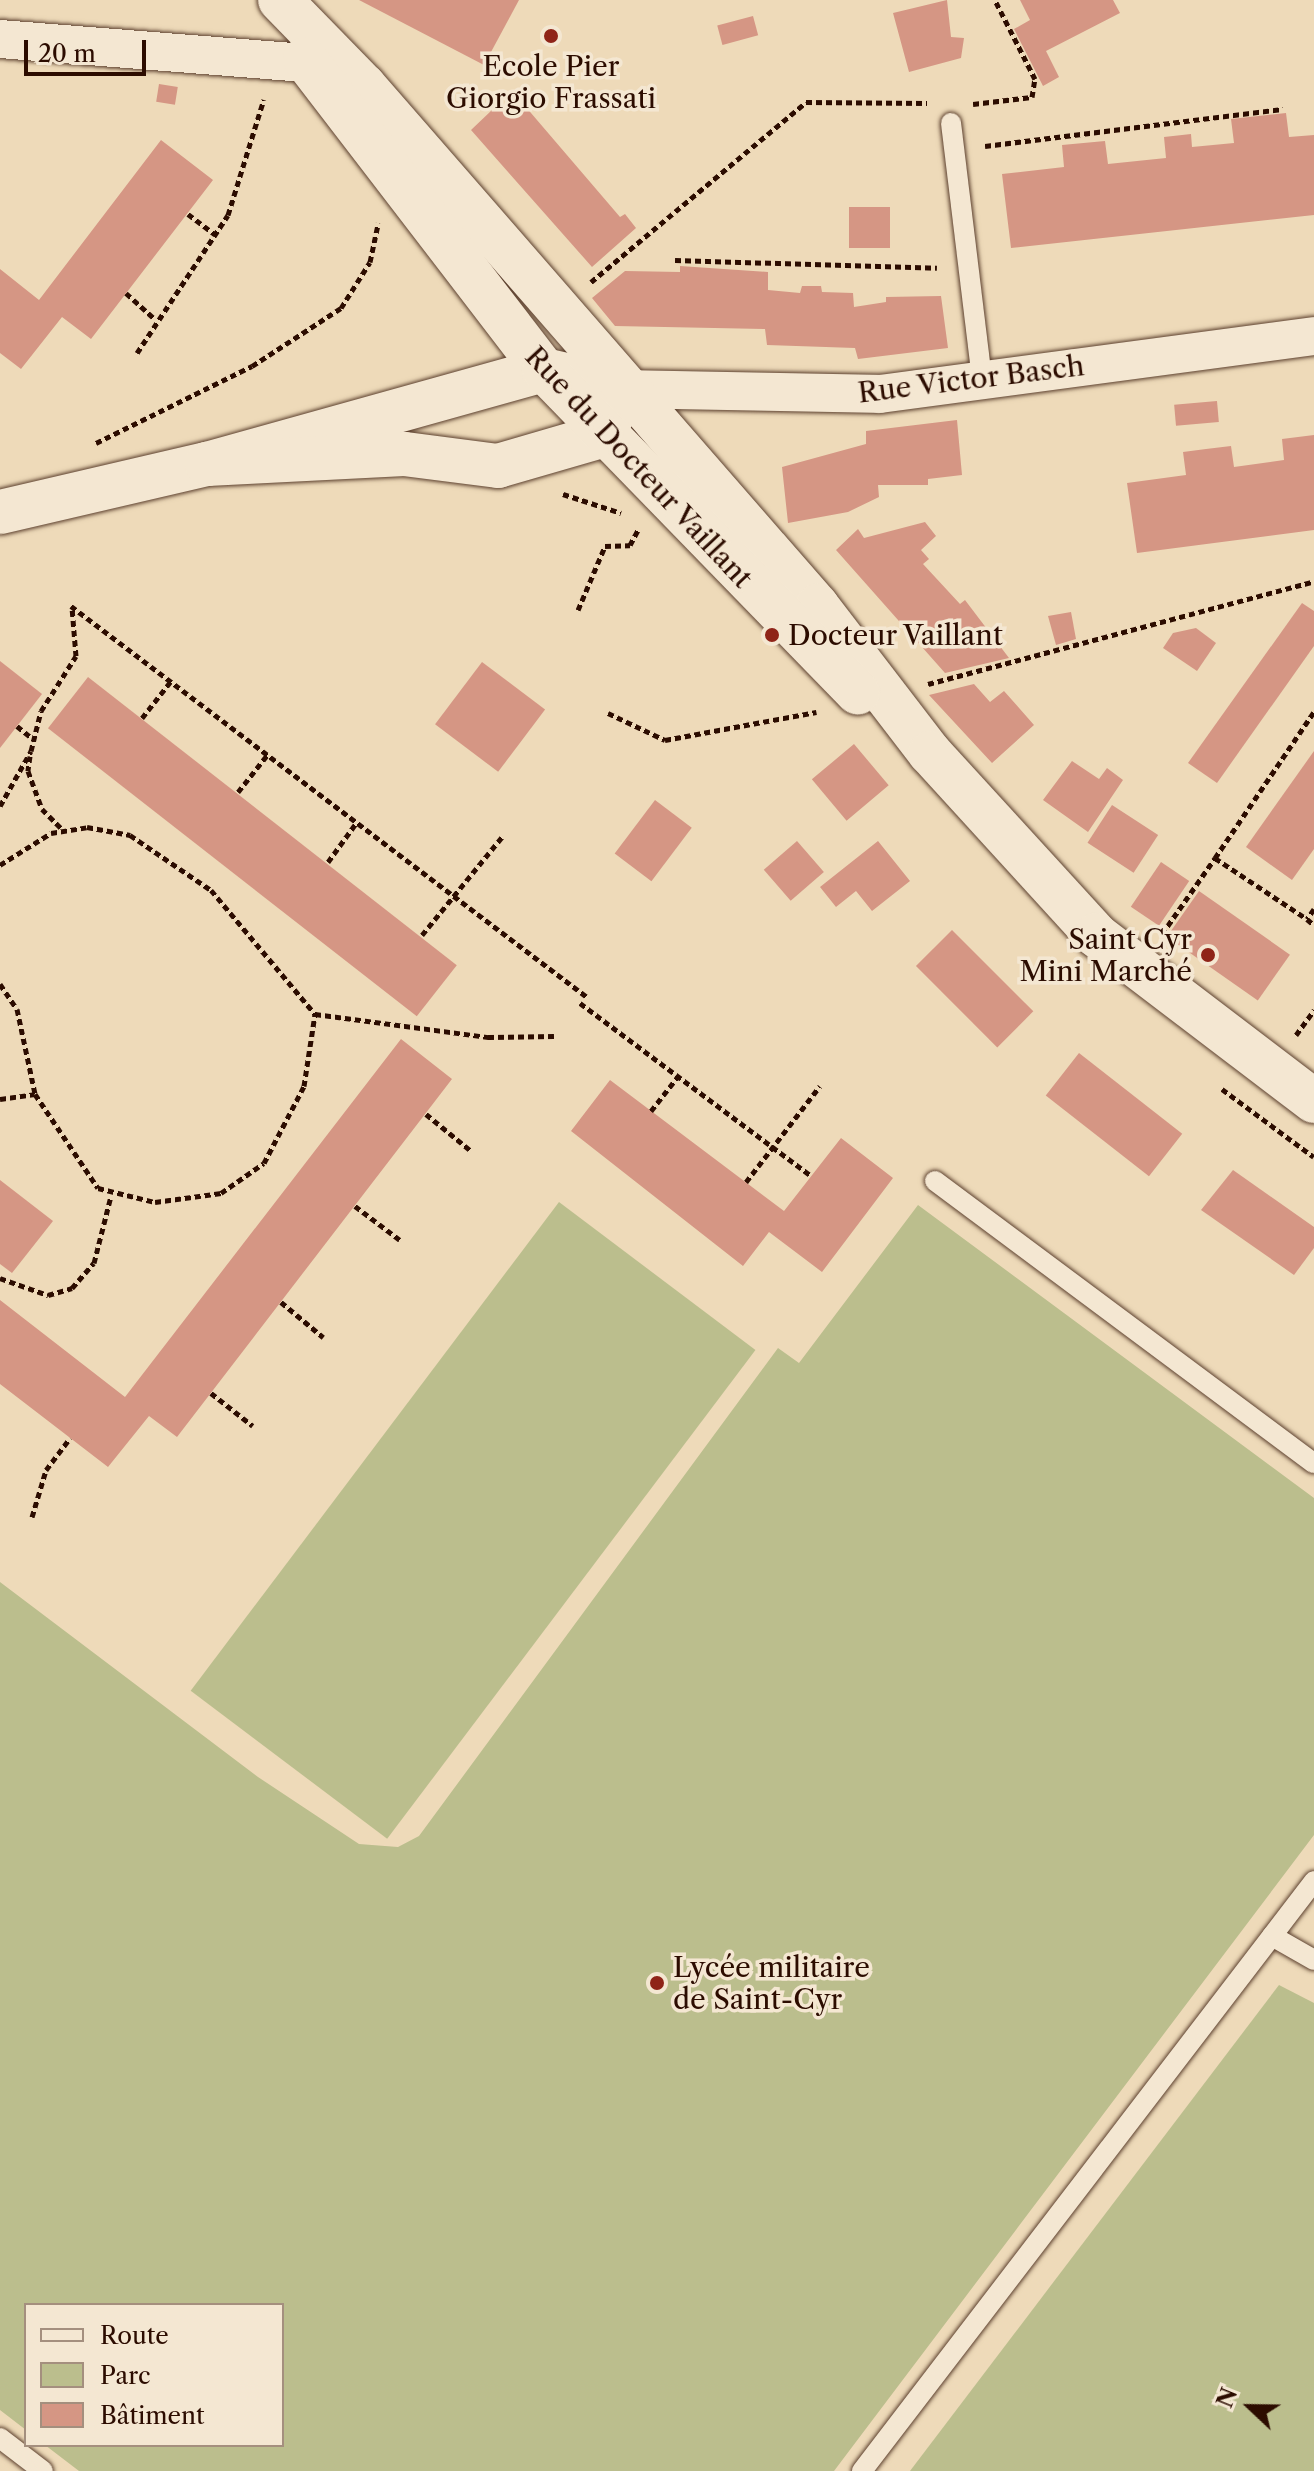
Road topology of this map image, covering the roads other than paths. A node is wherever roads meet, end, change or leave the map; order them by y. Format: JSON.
{"nodes":[{"id":1,"x":264,"y":0,"type":"edge"},
{"id":2,"x":280,"y":0,"type":"edge"},
{"id":3,"x":0,"y":39,"type":"edge"},
{"id":4,"x":287,"y":62,"type":"junction"},
{"id":5,"x":951,"y":123,"type":"dead end"},
{"id":6,"x":1314,"y":336,"type":"edge"},
{"id":7,"x":544,"y":370,"type":"junction"},
{"id":8,"x":982,"y":380,"type":"junction"},
{"id":9,"x":627,"y":389,"type":"junction"},
{"id":10,"x":601,"y":436,"type":"junction"},
{"id":11,"x":207,"y":464,"type":"junction"},
{"id":12,"x":0,"y":512,"type":"edge"},
{"id":13,"x":872,"y":694,"type":"junction"},
{"id":14,"x":1314,"y":1101,"type":"edge"},
{"id":15,"x":935,"y":1181,"type":"dead end"},
{"id":16,"x":1314,"y":1463,"type":"edge"},
{"id":17,"x":1314,"y":1881,"type":"edge"},
{"id":18,"x":1272,"y":1936,"type":"junction"},
{"id":19,"x":1314,"y":1960,"type":"edge"},
{"id":20,"x":0,"y":2438,"type":"edge"},
{"id":21,"x":43,"y":2471,"type":"edge"},
{"id":22,"x":862,"y":2471,"type":"edge"}],
"edges":[{"from":1,"to":4,"type":"main road","name":"Rue du Docteur Vaillant"},
{"from":2,"to":9,"type":"main road","name":"Rue du Docteur Vaillant"},
{"from":3,"to":4,"type":"street"},
{"from":4,"to":7,"type":"main road","name":"Rue du Docteur Vaillant"},
{"from":5,"to":8,"type":"lane"},
{"from":6,"to":8,"type":"street","name":"Rue Victor Basch"},
{"from":7,"to":9,"type":"main road"},
{"from":7,"to":10,"type":"main road","name":"Rue du Docteur Vaillant"},
{"from":7,"to":11,"type":"main road"},
{"from":8,"to":9,"type":"street","name":"Rue Victor Basch"},
{"from":9,"to":10,"type":"main road"},
{"from":9,"to":13,"type":"main road","name":"Rue du Docteur Vaillant"},
{"from":10,"to":11,"type":"main road"},
{"from":10,"to":13,"type":"main road","name":"Rue du Docteur Vaillant"},
{"from":11,"to":12,"type":"main road"},
{"from":13,"to":14,"type":"main road","name":"Rue du Docteur Vaillant"},
{"from":15,"to":16,"type":"lane"},
{"from":17,"to":18,"type":"lane"},
{"from":18,"to":19,"type":"lane"},
{"from":18,"to":22,"type":"lane"},
{"from":20,"to":21,"type":"lane"}]}
